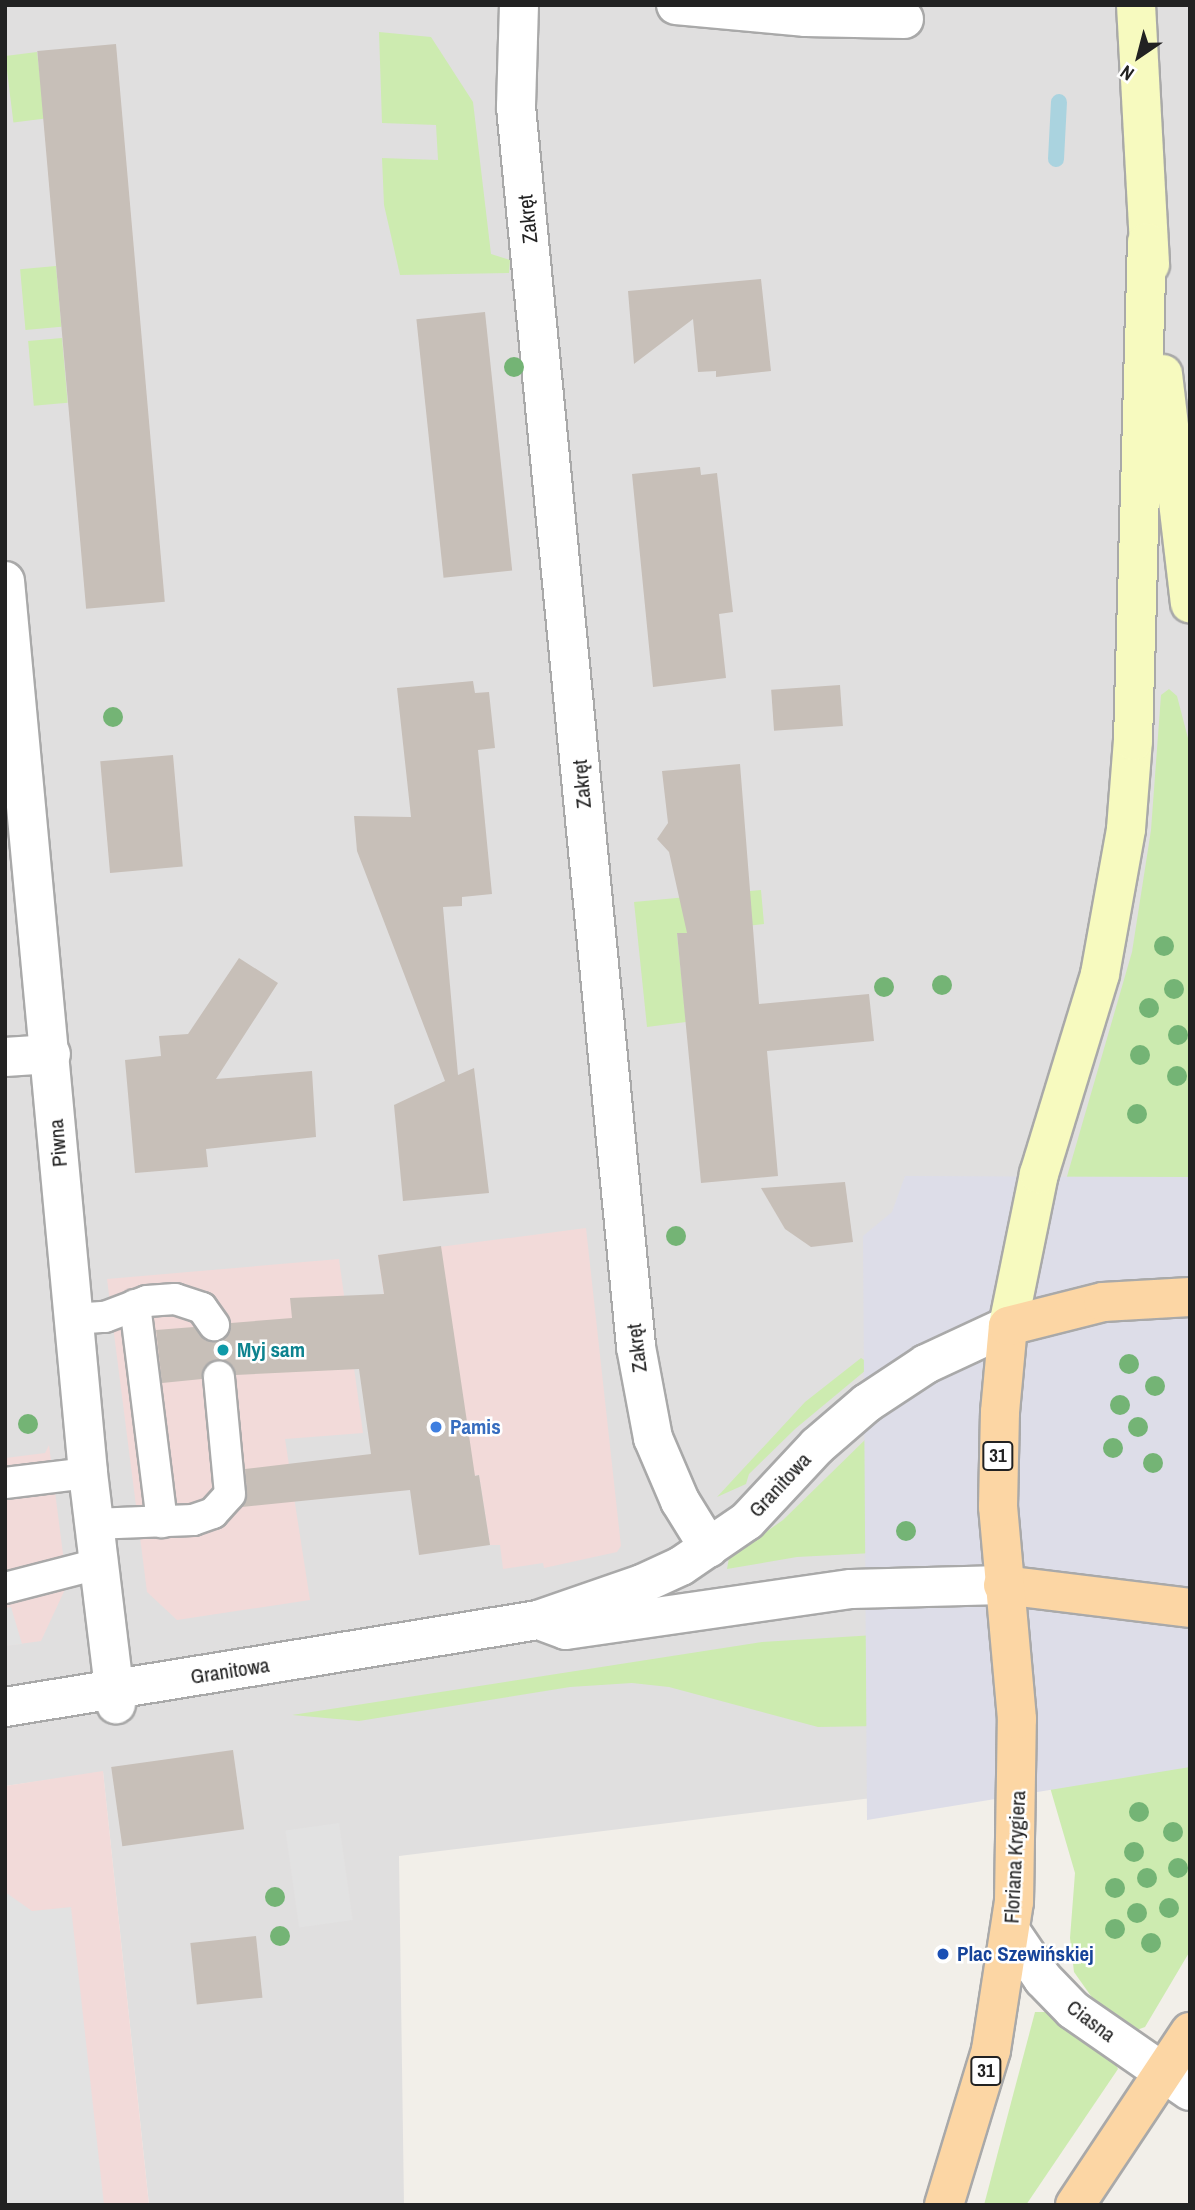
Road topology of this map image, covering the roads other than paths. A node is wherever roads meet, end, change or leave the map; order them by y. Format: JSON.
{"nodes":[{"id":1,"x":519,"y":5,"type":"edge"},
{"id":2,"x":676,"y":5,"type":"edge"},
{"id":3,"x":1136,"y":5,"type":"edge"},
{"id":4,"x":904,"y":19,"type":"dead end"},
{"id":5,"x":1147,"y":242,"type":"junction"},
{"id":6,"x":5,"y":581,"type":"edge"},
{"id":7,"x":1190,"y":603,"type":"edge"},
{"id":8,"x":51,"y":1054,"type":"junction"},
{"id":9,"x":5,"y":1057,"type":"edge"},
{"id":10,"x":1190,"y":1297,"type":"edge"},
{"id":11,"x":135,"y":1305,"type":"junction"},
{"id":12,"x":73,"y":1319,"type":"junction"},
{"id":13,"x":214,"y":1325,"type":"dead end"},
{"id":14,"x":1008,"y":1326,"type":"junction"},
{"id":15,"x":219,"y":1377,"type":"dead end"},
{"id":16,"x":88,"y":1473,"type":"junction"},
{"id":17,"x":5,"y":1483,"type":"edge"},
{"id":18,"x":162,"y":1522,"type":"junction"},
{"id":19,"x":93,"y":1524,"type":"junction"},
{"id":20,"x":709,"y":1548,"type":"junction"},
{"id":21,"x":98,"y":1564,"type":"junction"},
{"id":22,"x":1003,"y":1585,"type":"junction"},
{"id":23,"x":5,"y":1588,"type":"edge"},
{"id":24,"x":1190,"y":1608,"type":"edge"},
{"id":25,"x":538,"y":1620,"type":"junction"},
{"id":26,"x":114,"y":1697,"type":"junction"},
{"id":27,"x":5,"y":1707,"type":"edge"},
{"id":28,"x":1011,"y":1932,"type":"junction"},
{"id":29,"x":1190,"y":2032,"type":"edge"},
{"id":30,"x":1177,"y":2082,"type":"edge"},
{"id":31,"x":944,"y":2205,"type":"edge"},
{"id":32,"x":1075,"y":2205,"type":"edge"}],
"edges":[{"from":1,"to":20,"type":"street","name":"Zakręt"},
{"from":2,"to":4,"type":"street"},
{"from":3,"to":5,"type":"main road"},
{"from":5,"to":7,"type":"main road"},
{"from":5,"to":14,"type":"main road"},
{"from":6,"to":8,"type":"street","name":"Piwna"},
{"from":8,"to":9,"type":"street"},
{"from":8,"to":12,"type":"street","name":"Piwna"},
{"from":10,"to":14,"type":"main road"},
{"from":11,"to":12,"type":"lane"},
{"from":11,"to":13,"type":"lane"},
{"from":11,"to":18,"type":"lane"},
{"from":12,"to":16,"type":"street","name":"Piwna"},
{"from":14,"to":20,"type":"street","name":"Granitowa"},
{"from":14,"to":22,"type":"main road","number":"31"},
{"from":15,"to":18,"type":"lane"},
{"from":16,"to":17,"type":"lane"},
{"from":16,"to":19,"type":"street","name":"Piwna"},
{"from":18,"to":19,"type":"lane"},
{"from":19,"to":21,"type":"street","name":"Piwna"},
{"from":20,"to":25,"type":"street","name":"Granitowa"},
{"from":21,"to":23,"type":"lane"},
{"from":21,"to":26,"type":"street","name":"Piwna"},
{"from":22,"to":24,"type":"main road"},
{"from":22,"to":25,"type":"street","name":"Granitowa"},
{"from":22,"to":28,"type":"main road","name":"Floriana Krygiera","number":"31"},
{"from":25,"to":26,"type":"street","name":"Granitowa"},
{"from":26,"to":27,"type":"street","name":"Granitowa"},
{"from":28,"to":30,"type":"street","name":"Ciasna"},
{"from":28,"to":31,"type":"main road","name":"Floriana Krygiera","number":"31"},
{"from":29,"to":30,"type":"main road"},
{"from":30,"to":32,"type":"main road"}]}
